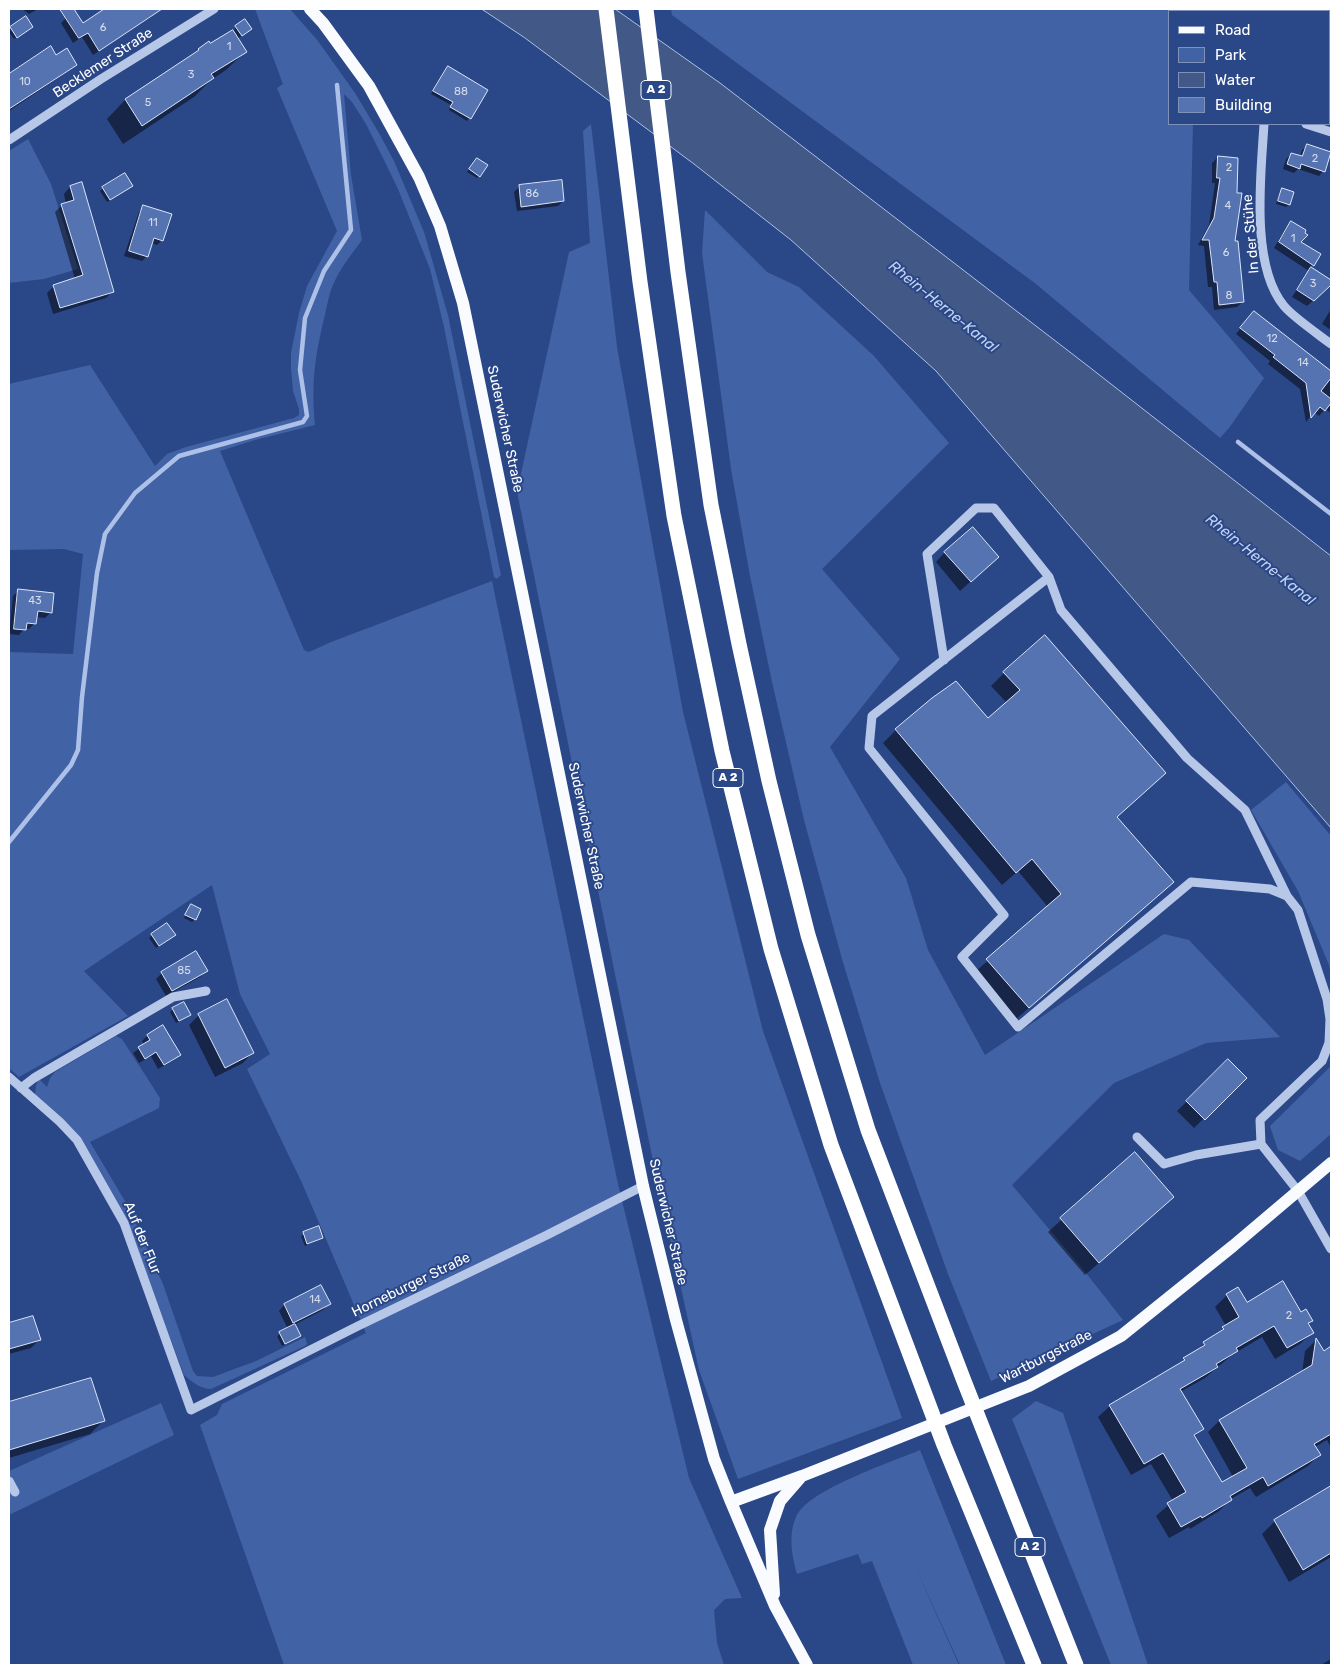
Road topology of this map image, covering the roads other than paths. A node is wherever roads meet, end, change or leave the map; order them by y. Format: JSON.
{"nodes":[{"id":1,"x":214,"y":9,"type":"edge"},
{"id":2,"x":310,"y":9,"type":"edge"},
{"id":3,"x":606,"y":9,"type":"edge"},
{"id":4,"x":647,"y":11,"type":"edge"},
{"id":5,"x":1264,"y":125,"type":"edge"},
{"id":6,"x":1309,"y":125,"type":"edge"},
{"id":7,"x":1331,"y":132,"type":"edge"},
{"id":8,"x":9,"y":140,"type":"edge"},
{"id":9,"x":1331,"y":344,"type":"edge"},
{"id":10,"x":1050,"y":577,"type":"junction"},
{"id":11,"x":944,"y":660,"type":"junction"},
{"id":12,"x":1288,"y":896,"type":"junction"},
{"id":13,"x":206,"y":991,"type":"dead end"},
{"id":14,"x":9,"y":1078,"type":"edge"},
{"id":15,"x":21,"y":1088,"type":"junction"},
{"id":16,"x":1137,"y":1137,"type":"dead end"},
{"id":17,"x":1261,"y":1144,"type":"junction"},
{"id":18,"x":1331,"y":1163,"type":"edge"},
{"id":19,"x":643,"y":1186,"type":"junction"},
{"id":20,"x":1298,"y":1191,"type":"junction"},
{"id":21,"x":1331,"y":1249,"type":"edge"},
{"id":22,"x":191,"y":1410,"type":"joint"},
{"id":23,"x":802,"y":1476,"type":"junction"},
{"id":24,"x":9,"y":1481,"type":"edge"},
{"id":25,"x":15,"y":1492,"type":"dead end"},
{"id":26,"x":731,"y":1502,"type":"junction"},
{"id":27,"x":775,"y":1606,"type":"junction"},
{"id":28,"x":807,"y":1665,"type":"edge"},
{"id":29,"x":1034,"y":1665,"type":"edge"},
{"id":30,"x":1076,"y":1665,"type":"edge"}],
"edges":[{"from":1,"to":8,"type":"street","name":"Becklemer Straße"},
{"from":2,"to":19,"type":"main road","name":"Suderwicher Straße"},
{"from":3,"to":29,"type":"highway","number":"A 2"},
{"from":4,"to":30,"type":"highway","number":"A 2"},
{"from":5,"to":9,"type":"street","name":"In der Stühe"},
{"from":6,"to":7,"type":"street"},
{"from":10,"to":11,"type":"street"},
{"from":10,"to":11,"type":"street"},
{"from":10,"to":12,"type":"street"},
{"from":11,"to":12,"type":"street"},
{"from":12,"to":17,"type":"street"},
{"from":13,"to":15,"type":"street"},
{"from":14,"to":15,"type":"street","name":"Auf der Flur"},
{"from":15,"to":22,"type":"street","name":"Auf der Flur"},
{"from":16,"to":17,"type":"street"},
{"from":17,"to":20,"type":"street"},
{"from":18,"to":20,"type":"main road","name":"Wartburgstraße"},
{"from":19,"to":22,"type":"street","name":"Horneburger Straße"},
{"from":19,"to":26,"type":"main road","name":"Suderwicher Straße"},
{"from":20,"to":21,"type":"street"},
{"from":20,"to":23,"type":"main road","name":"Wartburgstraße"},
{"from":23,"to":26,"type":"main road","name":"Wartburgstraße"},
{"from":23,"to":27,"type":"main road"},
{"from":24,"to":25,"type":"street"},
{"from":26,"to":27,"type":"main road","name":"Suderwicher Straße"},
{"from":27,"to":28,"type":"main road","name":"Suderwicher Straße"}]}
